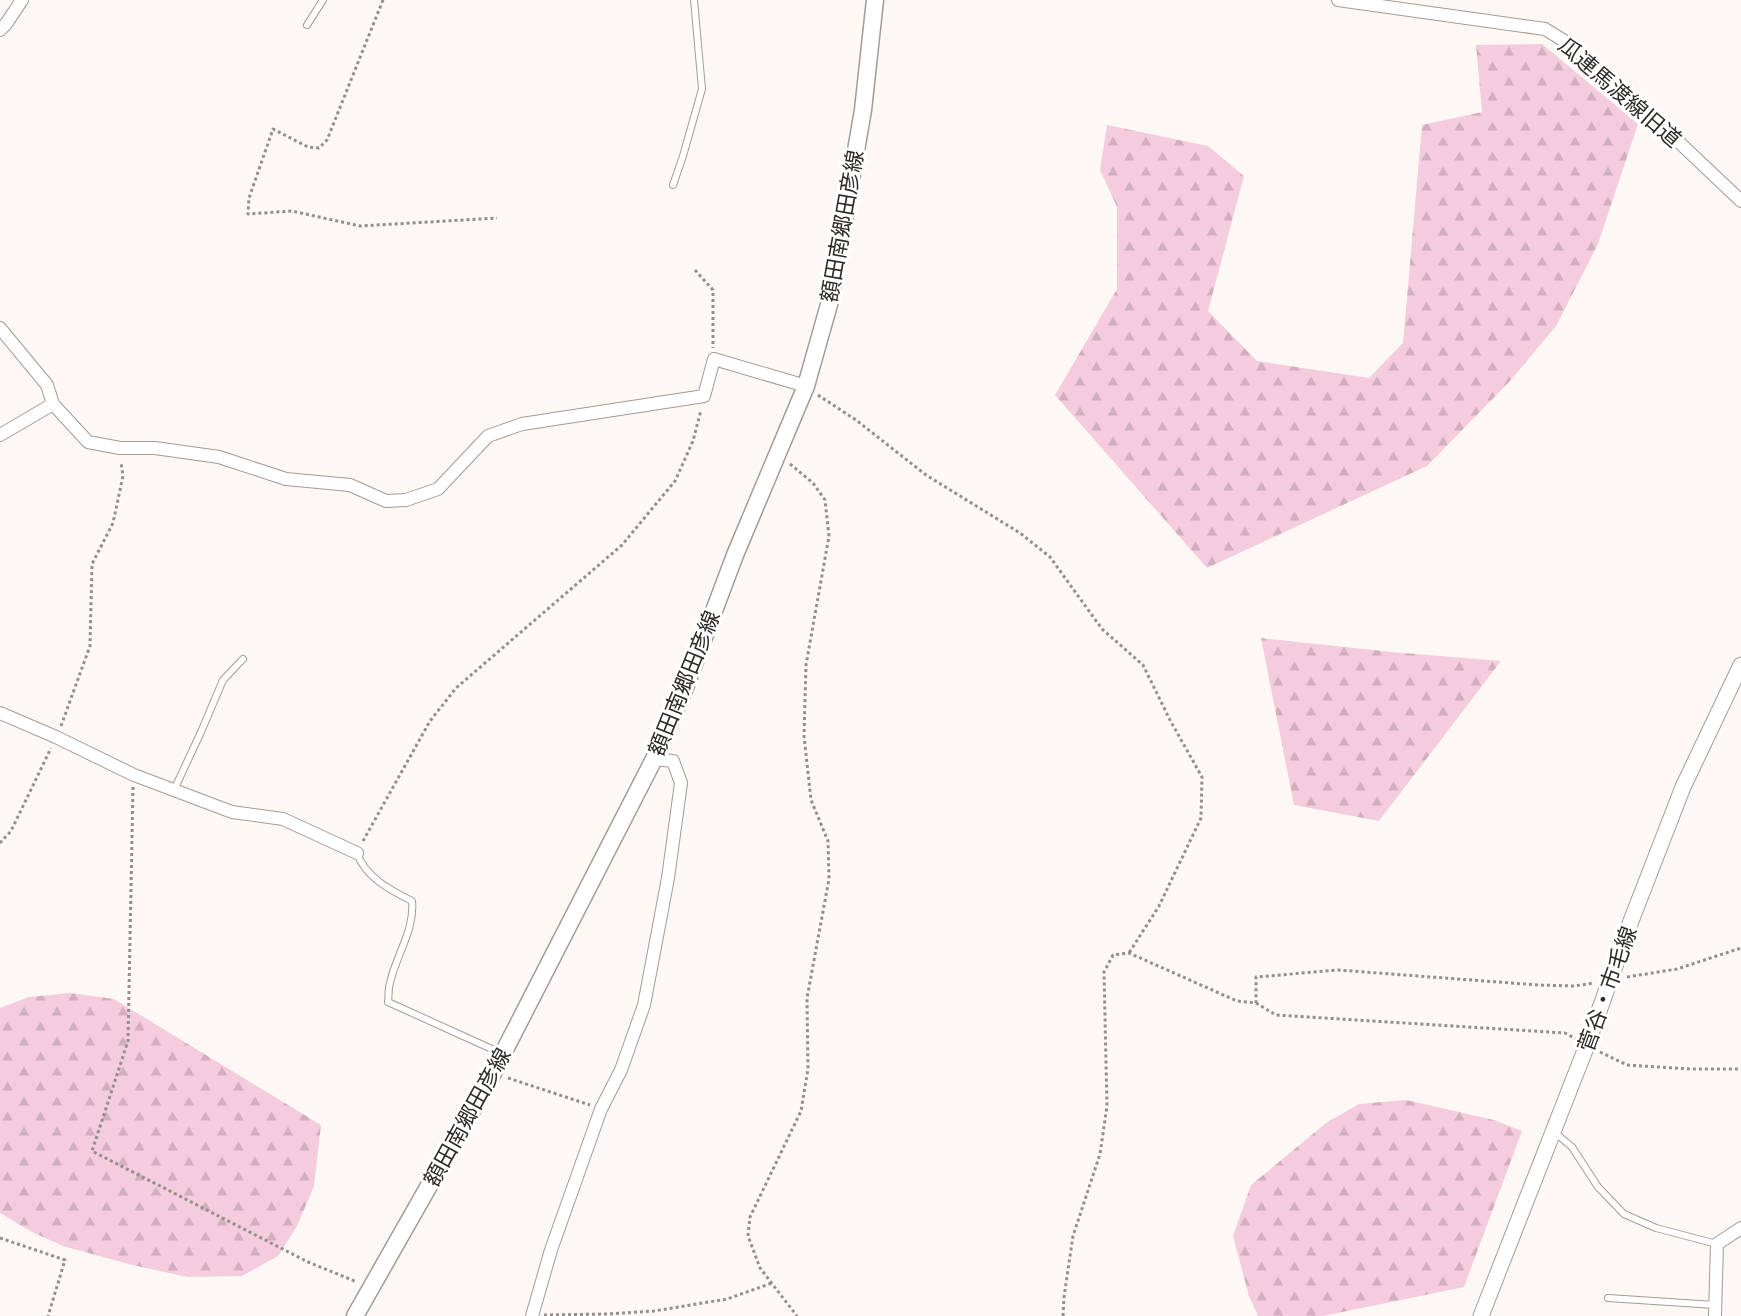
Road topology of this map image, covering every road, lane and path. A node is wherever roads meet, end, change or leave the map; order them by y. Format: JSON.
{"nodes":[{"id":1,"x":22,"y":0,"type":"edge"},
{"id":2,"x":323,"y":0,"type":"edge"},
{"id":3,"x":383,"y":0,"type":"edge"},
{"id":4,"x":694,"y":0,"type":"edge"},
{"id":5,"x":875,"y":0,"type":"edge"},
{"id":6,"x":1338,"y":0,"type":"edge"},
{"id":7,"x":1402,"y":4,"type":"edge"},
{"id":8,"x":307,"y":25,"type":"dead end"},
{"id":9,"x":0,"y":30,"type":"edge"},
{"id":10,"x":673,"y":185,"type":"dead end"},
{"id":11,"x":1741,"y":201,"type":"edge"},
{"id":12,"x":497,"y":218,"type":"dead end"},
{"id":13,"x":695,"y":270,"type":"dead end"},
{"id":14,"x":0,"y":328,"type":"edge"},
{"id":15,"x":714,"y":359,"type":"junction"},
{"id":16,"x":806,"y":386,"type":"junction"},
{"id":17,"x":704,"y":396,"type":"junction"},
{"id":18,"x":54,"y":404,"type":"junction"},
{"id":19,"x":0,"y":435,"type":"edge"},
{"id":20,"x":120,"y":448,"type":"junction"},
{"id":21,"x":778,"y":454,"type":"junction"},
{"id":22,"x":243,"y":659,"type":"dead end"},
{"id":23,"x":1741,"y":665,"type":"edge"},
{"id":24,"x":0,"y":713,"type":"edge"},
{"id":25,"x":57,"y":737,"type":"junction"},
{"id":26,"x":654,"y":759,"type":"junction"},
{"id":27,"x":134,"y":775,"type":"junction"},
{"id":28,"x":174,"y":790,"type":"junction"},
{"id":29,"x":0,"y":843,"type":"edge"},
{"id":30,"x":357,"y":853,"type":"junction"},
{"id":31,"x":1741,"y":948,"type":"edge"},
{"id":32,"x":1129,"y":953,"type":"junction"},
{"id":33,"x":1610,"y":981,"type":"junction"},
{"id":34,"x":1256,"y":1003,"type":"junction"},
{"id":35,"x":1587,"y":1045,"type":"junction"},
{"id":36,"x":502,"y":1056,"type":"junction"},
{"id":37,"x":1741,"y":1069,"type":"edge"},
{"id":38,"x":493,"y":1073,"type":"junction"},
{"id":39,"x":600,"y":1109,"type":"junction"},
{"id":40,"x":1553,"y":1131,"type":"junction"},
{"id":41,"x":1741,"y":1228,"type":"edge"},
{"id":42,"x":0,"y":1238,"type":"edge"},
{"id":43,"x":1717,"y":1244,"type":"junction"},
{"id":44,"x":772,"y":1283,"type":"junction"},
{"id":45,"x":370,"y":1288,"type":"junction"},
{"id":46,"x":1608,"y":1298,"type":"dead end"},
{"id":47,"x":1715,"y":1310,"type":"edge"},
{"id":48,"x":48,"y":1316,"type":"edge"},
{"id":49,"x":355,"y":1316,"type":"edge"},
{"id":50,"x":532,"y":1316,"type":"edge"},
{"id":51,"x":797,"y":1316,"type":"edge"},
{"id":52,"x":1063,"y":1316,"type":"edge"},
{"id":53,"x":1481,"y":1316,"type":"edge"}],
"edges":[{"from":1,"to":9,"type":"street"},
{"from":2,"to":8,"type":"lane"},
{"from":3,"to":12,"type":"path"},
{"from":4,"to":10,"type":"lane"},
{"from":5,"to":16,"type":"main road","name":"額田南郷田彦線"},
{"from":6,"to":7,"type":"street","name":"瓜連馬渡線旧道"},
{"from":7,"to":11,"type":"street","name":"瓜連馬渡線旧道"},
{"from":13,"to":15,"type":"path"},
{"from":14,"to":18,"type":"street"},
{"from":15,"to":16,"type":"street"},
{"from":15,"to":17,"type":"street"},
{"from":16,"to":21,"type":"main road","name":"額田南郷田彦線"},
{"from":16,"to":32,"type":"path"},
{"from":17,"to":20,"type":"street"},
{"from":17,"to":30,"type":"path"},
{"from":18,"to":19,"type":"street"},
{"from":18,"to":20,"type":"street"},
{"from":20,"to":25,"type":"path"},
{"from":21,"to":26,"type":"main road","name":"額田南郷田彦線"},
{"from":21,"to":44,"type":"path"},
{"from":22,"to":28,"type":"lane"},
{"from":23,"to":33,"type":"street","name":"菅谷・市毛線"},
{"from":24,"to":25,"type":"street"},
{"from":25,"to":27,"type":"street"},
{"from":25,"to":29,"type":"path"},
{"from":26,"to":36,"type":"main road","name":"額田南郷田彦線"},
{"from":26,"to":39,"type":"street"},
{"from":27,"to":28,"type":"street"},
{"from":27,"to":45,"type":"path"},
{"from":28,"to":30,"type":"street"},
{"from":30,"to":36,"type":"lane"},
{"from":31,"to":33,"type":"path"},
{"from":32,"to":34,"type":"path"},
{"from":32,"to":52,"type":"path"},
{"from":33,"to":34,"type":"path"},
{"from":33,"to":35,"type":"street","name":"菅谷・市毛線"},
{"from":34,"to":35,"type":"path"},
{"from":35,"to":37,"type":"path"},
{"from":35,"to":40,"type":"street","name":"菅谷・市毛線"},
{"from":36,"to":38,"type":"main road","name":"額田南郷田彦線"},
{"from":38,"to":39,"type":"path"},
{"from":38,"to":45,"type":"main road","name":"額田南郷田彦線"},
{"from":39,"to":50,"type":"street"},
{"from":40,"to":43,"type":"lane"},
{"from":40,"to":53,"type":"street","name":"菅谷・市毛線"},
{"from":41,"to":43,"type":"street"},
{"from":42,"to":48,"type":"path"},
{"from":43,"to":47,"type":"street"},
{"from":44,"to":50,"type":"path"},
{"from":44,"to":51,"type":"path"},
{"from":45,"to":49,"type":"main road","name":"額田南郷田彦線"},
{"from":46,"to":47,"type":"lane"}]}
